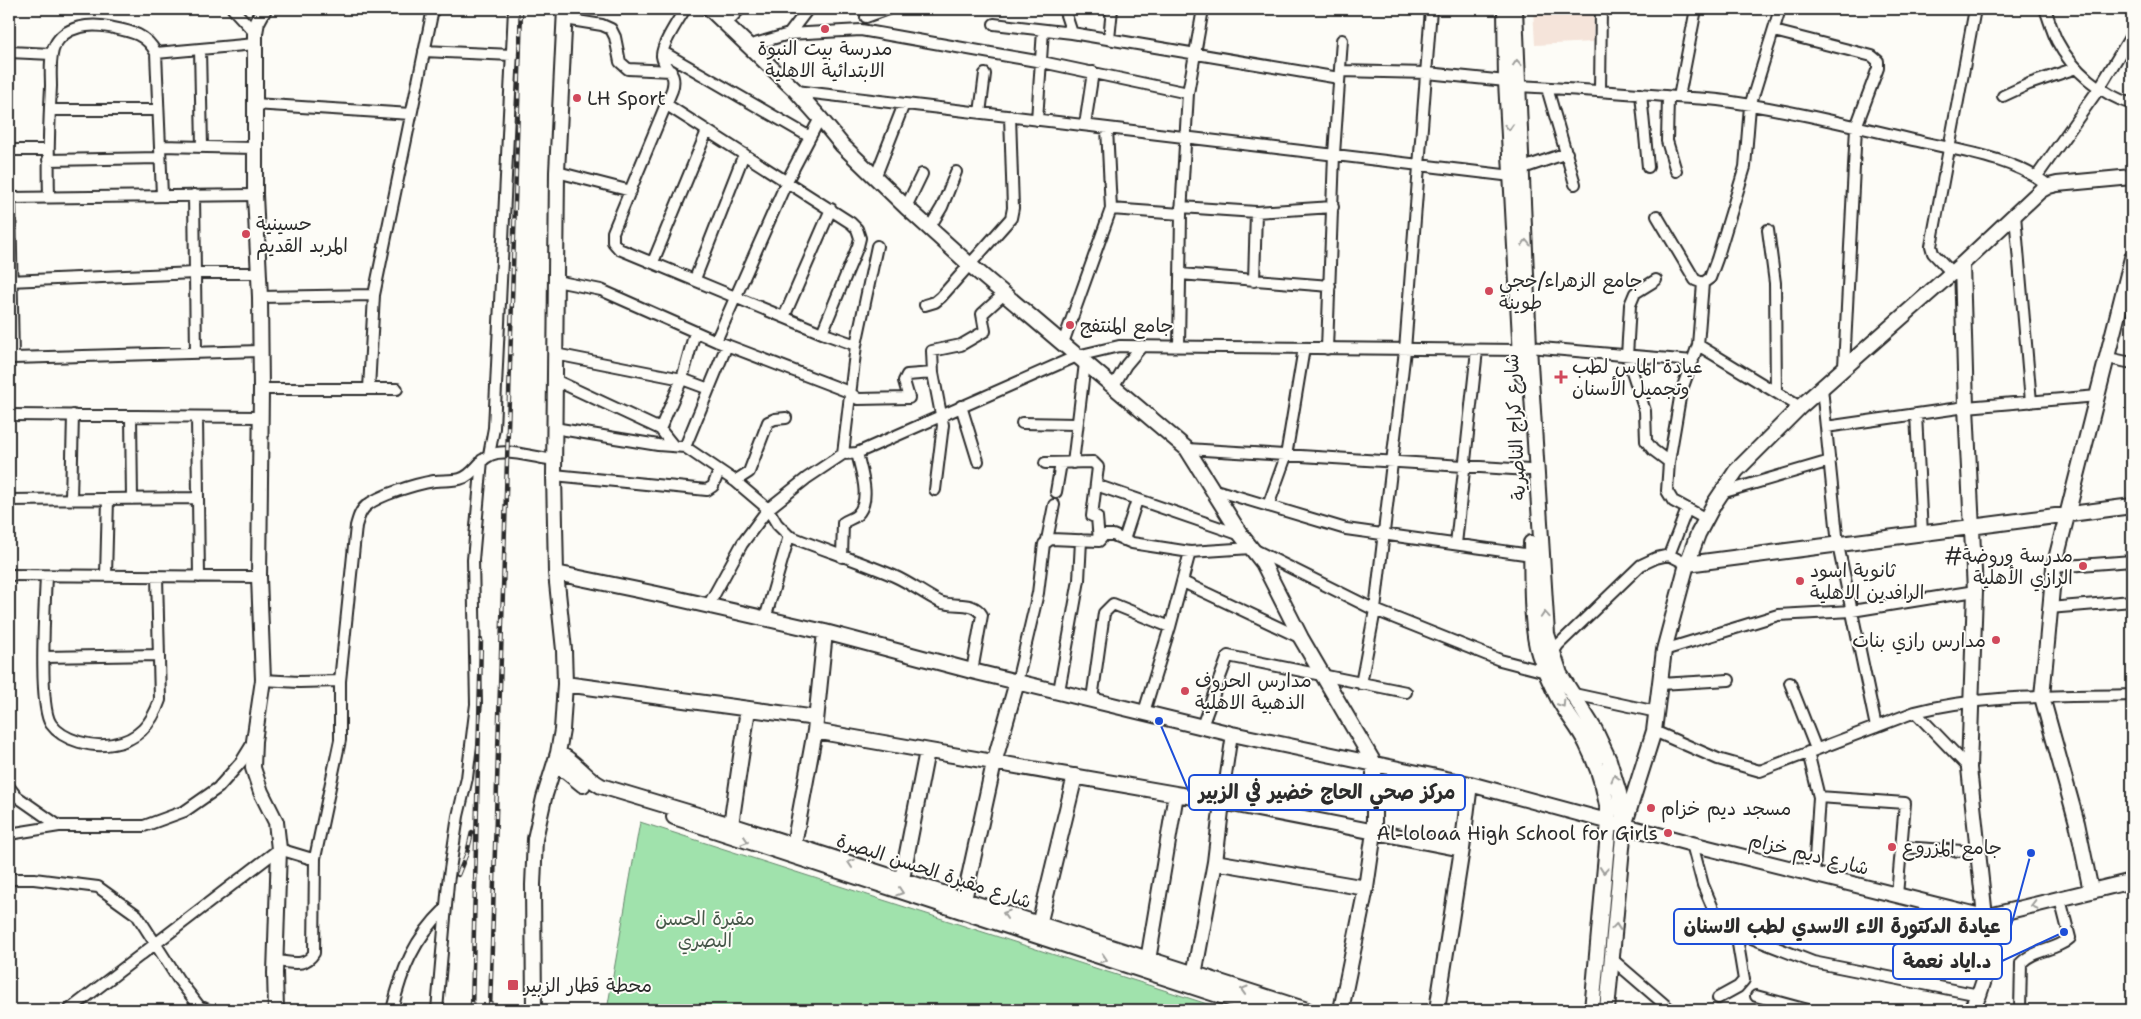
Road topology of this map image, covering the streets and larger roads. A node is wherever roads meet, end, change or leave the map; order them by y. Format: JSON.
{"nodes":[{"id":1,"x":233,"y":9,"type":"edge"},
{"id":2,"x":264,"y":9,"type":"edge"},
{"id":3,"x":433,"y":9,"type":"edge"},
{"id":4,"x":514,"y":9,"type":"edge"},
{"id":5,"x":685,"y":9,"type":"edge"},
{"id":6,"x":710,"y":9,"type":"edge"},
{"id":7,"x":740,"y":9,"type":"edge"},
{"id":8,"x":808,"y":9,"type":"edge"},
{"id":9,"x":888,"y":9,"type":"edge"},
{"id":10,"x":1064,"y":9,"type":"edge"},
{"id":11,"x":1112,"y":9,"type":"edge"},
{"id":12,"x":1203,"y":9,"type":"edge"},
{"id":13,"x":1431,"y":9,"type":"edge"},
{"id":14,"x":1506,"y":9,"type":"edge"},
{"id":15,"x":1515,"y":9,"type":"edge"},
{"id":16,"x":1601,"y":9,"type":"edge"},
{"id":17,"x":1696,"y":9,"type":"edge"},
{"id":18,"x":1780,"y":9,"type":"edge"},
{"id":19,"x":1975,"y":9,"type":"edge"},
{"id":20,"x":2045,"y":9,"type":"edge"},
{"id":21,"x":866,"y":13,"type":"edge"},
{"id":22,"x":565,"y":14,"type":"edge"},
{"id":23,"x":725,"y":24,"type":"junction"},
{"id":24,"x":994,"y":24,"type":"dead end"},
{"id":25,"x":862,"y":30,"type":"junction"},
{"id":26,"x":1043,"y":30,"type":"junction"},
{"id":27,"x":1774,"y":31,"type":"junction"},
{"id":28,"x":1072,"y":33,"type":"junction"},
{"id":29,"x":790,"y":34,"type":"junction"},
{"id":30,"x":2132,"y":34,"type":"edge"},
{"id":31,"x":255,"y":38,"type":"junction"},
{"id":32,"x":1109,"y":39,"type":"junction"},
{"id":33,"x":1342,"y":40,"type":"dead end"},
{"id":34,"x":748,"y":46,"type":"junction"},
{"id":35,"x":200,"y":49,"type":"junction"},
{"id":36,"x":424,"y":51,"type":"junction"},
{"id":37,"x":9,"y":52,"type":"edge"},
{"id":38,"x":663,"y":52,"type":"junction"},
{"id":39,"x":156,"y":53,"type":"junction"},
{"id":40,"x":52,"y":54,"type":"junction"},
{"id":41,"x":1195,"y":54,"type":"junction"},
{"id":42,"x":512,"y":55,"type":"junction"},
{"id":43,"x":1042,"y":62,"type":"junction"},
{"id":44,"x":2076,"y":68,"type":"junction"},
{"id":45,"x":671,"y":71,"type":"junction"},
{"id":46,"x":1093,"y":72,"type":"junction"},
{"id":47,"x":1427,"y":73,"type":"junction"},
{"id":48,"x":985,"y":74,"type":"dead end"},
{"id":49,"x":1340,"y":74,"type":"junction"},
{"id":50,"x":1512,"y":84,"type":"junction"},
{"id":51,"x":2100,"y":87,"type":"junction"},
{"id":52,"x":1547,"y":88,"type":"junction"},
{"id":53,"x":1600,"y":90,"type":"junction"},
{"id":54,"x":796,"y":91,"type":"junction"},
{"id":55,"x":1188,"y":93,"type":"junction"},
{"id":56,"x":1641,"y":94,"type":"junction"},
{"id":57,"x":2003,"y":96,"type":"dead end"},
{"id":58,"x":1668,"y":97,"type":"junction"},
{"id":59,"x":1679,"y":97,"type":"junction"},
{"id":60,"x":254,"y":104,"type":"junction"},
{"id":61,"x":667,"y":104,"type":"junction"},
{"id":62,"x":904,"y":104,"type":"junction"},
{"id":63,"x":2132,"y":104,"type":"edge"},
{"id":64,"x":1750,"y":106,"type":"junction"},
{"id":65,"x":50,"y":110,"type":"junction"},
{"id":66,"x":157,"y":110,"type":"junction"},
{"id":67,"x":980,"y":113,"type":"junction"},
{"id":68,"x":412,"y":114,"type":"junction"},
{"id":69,"x":1010,"y":116,"type":"junction"},
{"id":70,"x":820,"y":118,"type":"junction"},
{"id":71,"x":1037,"y":120,"type":"junction"},
{"id":72,"x":1085,"y":125,"type":"junction"},
{"id":73,"x":1856,"y":127,"type":"junction"},
{"id":74,"x":1107,"y":128,"type":"junction"},
{"id":75,"x":707,"y":131,"type":"junction"},
{"id":76,"x":810,"y":137,"type":"junction"},
{"id":77,"x":1186,"y":137,"type":"junction"},
{"id":78,"x":160,"y":146,"type":"junction"},
{"id":79,"x":202,"y":147,"type":"junction"},
{"id":80,"x":254,"y":148,"type":"junction"},
{"id":81,"x":1949,"y":148,"type":"junction"},
{"id":82,"x":9,"y":150,"type":"edge"},
{"id":83,"x":1567,"y":153,"type":"junction"},
{"id":84,"x":744,"y":154,"type":"junction"},
{"id":85,"x":1334,"y":154,"type":"junction"},
{"id":86,"x":48,"y":155,"type":"junction"},
{"id":87,"x":160,"y":158,"type":"junction"},
{"id":88,"x":1420,"y":164,"type":"junction"},
{"id":89,"x":1648,"y":167,"type":"dead end"},
{"id":90,"x":1676,"y":171,"type":"dead end"},
{"id":91,"x":557,"y":172,"type":"junction"},
{"id":92,"x":956,"y":172,"type":"dead end"},
{"id":93,"x":1517,"y":172,"type":"junction"},
{"id":94,"x":922,"y":174,"type":"dead end"},
{"id":95,"x":2037,"y":176,"type":"junction"},
{"id":96,"x":2132,"y":177,"type":"edge"},
{"id":97,"x":875,"y":178,"type":"junction"},
{"id":98,"x":787,"y":181,"type":"junction"},
{"id":99,"x":1575,"y":184,"type":"dead end"},
{"id":100,"x":2049,"y":186,"type":"junction"},
{"id":101,"x":631,"y":191,"type":"junction"},
{"id":102,"x":194,"y":194,"type":"junction"},
{"id":103,"x":162,"y":195,"type":"junction"},
{"id":104,"x":254,"y":195,"type":"junction"},
{"id":105,"x":49,"y":197,"type":"junction"},
{"id":106,"x":10,"y":198,"type":"edge"},
{"id":107,"x":1332,"y":207,"type":"junction"},
{"id":108,"x":906,"y":208,"type":"junction"},
{"id":109,"x":831,"y":209,"type":"junction"},
{"id":110,"x":1111,"y":209,"type":"junction"},
{"id":111,"x":1181,"y":210,"type":"junction"},
{"id":112,"x":1256,"y":212,"type":"junction"},
{"id":113,"x":2015,"y":214,"type":"junction"},
{"id":114,"x":1657,"y":216,"type":"dead end"},
{"id":115,"x":930,"y":227,"type":"junction"},
{"id":116,"x":1768,"y":230,"type":"dead end"},
{"id":117,"x":877,"y":246,"type":"dead end"},
{"id":118,"x":2132,"y":258,"type":"edge"},
{"id":119,"x":653,"y":262,"type":"junction"},
{"id":120,"x":970,"y":265,"type":"junction"},
{"id":121,"x":1956,"y":268,"type":"junction"},
{"id":122,"x":195,"y":273,"type":"junction"},
{"id":123,"x":258,"y":273,"type":"junction"},
{"id":124,"x":1180,"y":274,"type":"junction"},
{"id":125,"x":695,"y":279,"type":"junction"},
{"id":126,"x":10,"y":280,"type":"edge"},
{"id":127,"x":1656,"y":280,"type":"dead end"},
{"id":128,"x":556,"y":281,"type":"junction"},
{"id":129,"x":1254,"y":281,"type":"junction"},
{"id":130,"x":1703,"y":283,"type":"junction"},
{"id":131,"x":1330,"y":286,"type":"junction"},
{"id":132,"x":1004,"y":294,"type":"junction"},
{"id":133,"x":374,"y":295,"type":"junction"},
{"id":134,"x":736,"y":296,"type":"junction"},
{"id":135,"x":260,"y":297,"type":"junction"},
{"id":136,"x":925,"y":305,"type":"dead end"},
{"id":137,"x":784,"y":317,"type":"junction"},
{"id":138,"x":695,"y":332,"type":"junction"},
{"id":139,"x":822,"y":333,"type":"junction"},
{"id":140,"x":716,"y":341,"type":"junction"},
{"id":141,"x":1063,"y":343,"type":"junction"},
{"id":142,"x":727,"y":345,"type":"junction"},
{"id":143,"x":856,"y":345,"type":"junction"},
{"id":144,"x":1698,"y":345,"type":"junction"},
{"id":145,"x":1142,"y":346,"type":"junction"},
{"id":146,"x":1179,"y":347,"type":"junction"},
{"id":147,"x":1304,"y":348,"type":"junction"},
{"id":148,"x":1327,"y":349,"type":"junction"},
{"id":149,"x":1525,"y":349,"type":"junction"},
{"id":150,"x":1405,"y":350,"type":"junction"},
{"id":151,"x":1477,"y":350,"type":"junction"},
{"id":152,"x":260,"y":351,"type":"junction"},
{"id":153,"x":196,"y":353,"type":"junction"},
{"id":154,"x":555,"y":354,"type":"junction"},
{"id":155,"x":1627,"y":356,"type":"junction"},
{"id":156,"x":2108,"y":358,"type":"junction"},
{"id":157,"x":1081,"y":359,"type":"junction"},
{"id":158,"x":1694,"y":361,"type":"junction"},
{"id":159,"x":2132,"y":363,"type":"edge"},
{"id":160,"x":1844,"y":367,"type":"junction"},
{"id":161,"x":933,"y":373,"type":"junction"},
{"id":162,"x":682,"y":379,"type":"junction"},
{"id":163,"x":555,"y":380,"type":"junction"},
{"id":164,"x":1113,"y":387,"type":"junction"},
{"id":165,"x":1822,"y":388,"type":"junction"},
{"id":166,"x":261,"y":389,"type":"junction"},
{"id":167,"x":369,"y":389,"type":"junction"},
{"id":168,"x":397,"y":389,"type":"dead end"},
{"id":169,"x":709,"y":389,"type":"junction"},
{"id":170,"x":849,"y":392,"type":"junction"},
{"id":171,"x":1776,"y":392,"type":"junction"},
{"id":172,"x":2098,"y":396,"type":"junction"},
{"id":173,"x":2031,"y":402,"type":"junction"},
{"id":174,"x":961,"y":406,"type":"junction"},
{"id":175,"x":1966,"y":407,"type":"junction"},
{"id":176,"x":1800,"y":408,"type":"junction"},
{"id":177,"x":941,"y":414,"type":"junction"},
{"id":178,"x":1916,"y":414,"type":"junction"},
{"id":179,"x":9,"y":415,"type":"edge"},
{"id":180,"x":73,"y":416,"type":"junction"},
{"id":181,"x":131,"y":416,"type":"junction"},
{"id":182,"x":197,"y":417,"type":"junction"},
{"id":183,"x":260,"y":417,"type":"junction"},
{"id":184,"x":786,"y":418,"type":"dead end"},
{"id":185,"x":1022,"y":423,"type":"dead end"},
{"id":186,"x":1076,"y":424,"type":"junction"},
{"id":187,"x":1826,"y":427,"type":"junction"},
{"id":188,"x":554,"y":428,"type":"junction"},
{"id":189,"x":660,"y":429,"type":"junction"},
{"id":190,"x":672,"y":444,"type":"junction"},
{"id":191,"x":685,"y":447,"type":"junction"},
{"id":192,"x":1187,"y":448,"type":"junction"},
{"id":193,"x":856,"y":453,"type":"junction"},
{"id":194,"x":843,"y":454,"type":"junction"},
{"id":195,"x":1286,"y":456,"type":"junction"},
{"id":196,"x":486,"y":458,"type":"junction"},
{"id":197,"x":554,"y":460,"type":"junction"},
{"id":198,"x":978,"y":461,"type":"dead end"},
{"id":199,"x":1830,"y":461,"type":"junction"},
{"id":200,"x":1392,"y":462,"type":"junction"},
{"id":201,"x":1669,"y":462,"type":"junction"},
{"id":202,"x":1046,"y":463,"type":"dead end"},
{"id":203,"x":1061,"y":463,"type":"junction"},
{"id":204,"x":1073,"y":463,"type":"junction"},
{"id":205,"x":1466,"y":466,"type":"junction"},
{"id":206,"x":1529,"y":470,"type":"junction"},
{"id":207,"x":719,"y":471,"type":"junction"},
{"id":208,"x":554,"y":476,"type":"junction"},
{"id":209,"x":735,"y":481,"type":"junction"},
{"id":210,"x":1096,"y":485,"type":"junction"},
{"id":211,"x":1212,"y":489,"type":"junction"},
{"id":212,"x":935,"y":490,"type":"dead end"},
{"id":213,"x":1056,"y":492,"type":"dead end"},
{"id":214,"x":1721,"y":493,"type":"junction"},
{"id":215,"x":198,"y":498,"type":"junction"},
{"id":216,"x":71,"y":499,"type":"junction"},
{"id":217,"x":108,"y":499,"type":"junction"},
{"id":218,"x":132,"y":499,"type":"junction"},
{"id":219,"x":9,"y":500,"type":"edge"},
{"id":220,"x":1137,"y":500,"type":"junction"},
{"id":221,"x":1054,"y":505,"type":"dead end"},
{"id":222,"x":1268,"y":506,"type":"junction"},
{"id":223,"x":2132,"y":506,"type":"edge"},
{"id":224,"x":768,"y":509,"type":"junction"},
{"id":225,"x":1687,"y":510,"type":"junction"},
{"id":226,"x":2068,"y":514,"type":"junction"},
{"id":227,"x":1706,"y":519,"type":"junction"},
{"id":228,"x":1972,"y":527,"type":"junction"},
{"id":229,"x":1384,"y":533,"type":"junction"},
{"id":230,"x":1922,"y":534,"type":"junction"},
{"id":231,"x":1241,"y":535,"type":"junction"},
{"id":232,"x":789,"y":536,"type":"junction"},
{"id":233,"x":1047,"y":540,"type":"junction"},
{"id":234,"x":1081,"y":540,"type":"junction"},
{"id":235,"x":1124,"y":540,"type":"junction"},
{"id":236,"x":1099,"y":541,"type":"junction"},
{"id":237,"x":1456,"y":544,"type":"junction"},
{"id":238,"x":1838,"y":544,"type":"junction"},
{"id":239,"x":1251,"y":548,"type":"junction"},
{"id":240,"x":1190,"y":552,"type":"junction"},
{"id":241,"x":1532,"y":555,"type":"junction"},
{"id":242,"x":1669,"y":555,"type":"junction"},
{"id":243,"x":842,"y":557,"type":"junction"},
{"id":244,"x":2132,"y":561,"type":"edge"},
{"id":245,"x":1687,"y":564,"type":"junction"},
{"id":246,"x":2054,"y":567,"type":"junction"},
{"id":247,"x":556,"y":573,"type":"junction"},
{"id":248,"x":9,"y":575,"type":"edge"},
{"id":249,"x":46,"y":576,"type":"junction"},
{"id":250,"x":106,"y":576,"type":"junction"},
{"id":251,"x":157,"y":576,"type":"junction"},
{"id":252,"x":199,"y":577,"type":"junction"},
{"id":253,"x":259,"y":577,"type":"junction"},
{"id":254,"x":1183,"y":582,"type":"junction"},
{"id":255,"x":1975,"y":591,"type":"junction"},
{"id":256,"x":2132,"y":601,"type":"edge"},
{"id":257,"x":708,"y":606,"type":"junction"},
{"id":258,"x":2049,"y":608,"type":"junction"},
{"id":259,"x":1375,"y":610,"type":"junction"},
{"id":260,"x":1852,"y":611,"type":"junction"},
{"id":261,"x":765,"y":619,"type":"junction"},
{"id":262,"x":1170,"y":627,"type":"junction"},
{"id":263,"x":825,"y":632,"type":"junction"},
{"id":264,"x":1301,"y":638,"type":"junction"},
{"id":265,"x":1664,"y":650,"type":"junction"},
{"id":266,"x":1552,"y":654,"type":"junction"},
{"id":267,"x":158,"y":655,"type":"junction"},
{"id":268,"x":44,"y":657,"type":"junction"},
{"id":269,"x":972,"y":671,"type":"junction"},
{"id":270,"x":1546,"y":672,"type":"junction"},
{"id":271,"x":1324,"y":676,"type":"junction"},
{"id":272,"x":263,"y":680,"type":"junction"},
{"id":273,"x":1729,"y":680,"type":"dead end"},
{"id":274,"x":340,"y":681,"type":"junction"},
{"id":275,"x":1017,"y":682,"type":"junction"},
{"id":276,"x":1790,"y":683,"type":"dead end"},
{"id":277,"x":565,"y":684,"type":"junction"},
{"id":278,"x":1361,"y":684,"type":"junction"},
{"id":279,"x":1660,"y":684,"type":"junction"},
{"id":280,"x":1058,"y":691,"type":"junction"},
{"id":281,"x":1406,"y":692,"type":"dead end"},
{"id":282,"x":1574,"y":694,"type":"junction"},
{"id":283,"x":2132,"y":696,"type":"edge"},
{"id":284,"x":2042,"y":697,"type":"junction"},
{"id":285,"x":1092,"y":699,"type":"junction"},
{"id":286,"x":1970,"y":700,"type":"junction"},
{"id":287,"x":748,"y":709,"type":"junction"},
{"id":288,"x":1144,"y":712,"type":"junction"},
{"id":289,"x":1657,"y":712,"type":"junction"},
{"id":290,"x":1915,"y":712,"type":"junction"},
{"id":291,"x":815,"y":725,"type":"junction"},
{"id":292,"x":1202,"y":726,"type":"junction"},
{"id":293,"x":1876,"y":727,"type":"junction"},
{"id":294,"x":1654,"y":731,"type":"junction"},
{"id":295,"x":1232,"y":734,"type":"junction"},
{"id":296,"x":254,"y":741,"type":"junction"},
{"id":297,"x":1812,"y":750,"type":"junction"},
{"id":298,"x":927,"y":751,"type":"junction"},
{"id":299,"x":556,"y":760,"type":"junction"},
{"id":300,"x":994,"y":763,"type":"junction"},
{"id":301,"x":1374,"y":763,"type":"junction"},
{"id":302,"x":1969,"y":768,"type":"junction"},
{"id":303,"x":1075,"y":776,"type":"junction"},
{"id":304,"x":1470,"y":784,"type":"junction"},
{"id":305,"x":9,"y":788,"type":"edge"},
{"id":306,"x":1176,"y":794,"type":"junction"},
{"id":307,"x":1819,"y":797,"type":"junction"},
{"id":308,"x":1222,"y":802,"type":"junction"},
{"id":309,"x":1609,"y":822,"type":"junction"},
{"id":310,"x":732,"y":825,"type":"junction"},
{"id":311,"x":59,"y":826,"type":"junction"},
{"id":312,"x":1624,"y":826,"type":"junction"},
{"id":313,"x":1374,"y":832,"type":"junction"},
{"id":314,"x":9,"y":834,"type":"edge"},
{"id":315,"x":1692,"y":844,"type":"junction"},
{"id":316,"x":794,"y":845,"type":"junction"},
{"id":317,"x":1901,"y":848,"type":"junction"},
{"id":318,"x":279,"y":849,"type":"junction"},
{"id":319,"x":1462,"y":849,"type":"junction"},
{"id":320,"x":1978,"y":852,"type":"junction"},
{"id":321,"x":315,"y":858,"type":"junction"},
{"id":322,"x":1215,"y":862,"type":"junction"},
{"id":323,"x":1814,"y":874,"type":"junction"},
{"id":324,"x":902,"y":879,"type":"junction"},
{"id":325,"x":9,"y":880,"type":"edge"},
{"id":326,"x":2132,"y":881,"type":"edge"},
{"id":327,"x":1366,"y":888,"type":"junction"},
{"id":328,"x":2092,"y":890,"type":"junction"},
{"id":329,"x":1897,"y":895,"type":"junction"},
{"id":330,"x":2060,"y":899,"type":"junction"},
{"id":331,"x":964,"y":900,"type":"junction"},
{"id":332,"x":446,"y":909,"type":"junction"},
{"id":333,"x":1985,"y":917,"type":"junction"},
{"id":334,"x":1040,"y":925,"type":"junction"},
{"id":335,"x":1736,"y":932,"type":"junction"},
{"id":336,"x":155,"y":945,"type":"junction"},
{"id":337,"x":1084,"y":946,"type":"junction"},
{"id":338,"x":1148,"y":960,"type":"junction"},
{"id":339,"x":1613,"y":960,"type":"junction"},
{"id":340,"x":275,"y":961,"type":"junction"},
{"id":341,"x":1194,"y":975,"type":"junction"},
{"id":342,"x":1979,"y":994,"type":"junction"},
{"id":343,"x":1756,"y":996,"type":"dead end"},
{"id":344,"x":1718,"y":998,"type":"dead end"},
{"id":345,"x":1274,"y":1004,"type":"edge"},
{"id":346,"x":69,"y":1010,"type":"edge"},
{"id":347,"x":208,"y":1010,"type":"edge"},
{"id":348,"x":276,"y":1010,"type":"edge"},
{"id":349,"x":392,"y":1010,"type":"edge"},
{"id":350,"x":437,"y":1010,"type":"edge"},
{"id":351,"x":534,"y":1010,"type":"edge"},
{"id":352,"x":1264,"y":1010,"type":"edge"},
{"id":353,"x":1307,"y":1010,"type":"edge"},
{"id":354,"x":1341,"y":1010,"type":"edge"},
{"id":355,"x":1437,"y":1010,"type":"edge"},
{"id":356,"x":1592,"y":1010,"type":"edge"},
{"id":357,"x":1607,"y":1010,"type":"edge"},
{"id":358,"x":1671,"y":1010,"type":"edge"},
{"id":359,"x":1808,"y":1010,"type":"edge"},
{"id":360,"x":1970,"y":1010,"type":"edge"},
{"id":361,"x":2020,"y":1010,"type":"edge"}],
"edges":[{"from":1,"to":31,"type":"street"},
{"from":2,"to":31,"type":"street"},
{"from":3,"to":36,"type":"street"},
{"from":4,"to":42,"type":"street"},
{"from":5,"to":38,"type":"street"},
{"from":6,"to":23,"type":"street"},
{"from":7,"to":23,"type":"street"},
{"from":8,"to":29,"type":"street"},
{"from":9,"to":21,"type":"street"},
{"from":10,"to":28,"type":"street"},
{"from":11,"to":32,"type":"street"},
{"from":12,"to":41,"type":"street"},
{"from":13,"to":47,"type":"street"},
{"from":14,"to":50,"type":"street","name":"شارع كراج الناصرية"},
{"from":50,"to":15,"type":"street","name":"شارع كراج الناصرية","one_way":true},
{"from":16,"to":53,"type":"street"},
{"from":17,"to":59,"type":"street"},
{"from":18,"to":27,"type":"street"},
{"from":19,"to":81,"type":"street"},
{"from":20,"to":44,"type":"street"},
{"from":21,"to":25,"type":"street"},
{"from":22,"to":45,"type":"street"},
{"from":22,"to":91,"type":"street"},
{"from":23,"to":34,"type":"street"},
{"from":24,"to":26,"type":"street"},
{"from":25,"to":29,"type":"street"},
{"from":25,"to":43,"type":"street"},
{"from":26,"to":28,"type":"street"},
{"from":26,"to":43,"type":"street"},
{"from":27,"to":64,"type":"street"},
{"from":27,"to":73,"type":"street"},
{"from":28,"to":32,"type":"street"},
{"from":29,"to":34,"type":"street"},
{"from":30,"to":51,"type":"street"},
{"from":31,"to":35,"type":"street"},
{"from":31,"to":60,"type":"street"},
{"from":32,"to":41,"type":"street"},
{"from":33,"to":49,"type":"street"},
{"from":34,"to":54,"type":"street"},
{"from":35,"to":39,"type":"street"},
{"from":35,"to":79,"type":"street"},
{"from":36,"to":42,"type":"street"},
{"from":36,"to":68,"type":"street"},
{"from":37,"to":40,"type":"street"},
{"from":38,"to":45,"type":"street"},
{"from":38,"to":76,"type":"street"},
{"from":39,"to":40,"type":"street"},
{"from":39,"to":66,"type":"street"},
{"from":40,"to":65,"type":"street"},
{"from":41,"to":49,"type":"street"},
{"from":41,"to":55,"type":"street"},
{"from":42,"to":196,"type":"street"},
{"from":43,"to":46,"type":"street"},
{"from":43,"to":71,"type":"street"},
{"from":44,"to":51,"type":"street"},
{"from":44,"to":57,"type":"street"},
{"from":45,"to":61,"type":"street"},
{"from":46,"to":55,"type":"street"},
{"from":46,"to":72,"type":"street"},
{"from":47,"to":49,"type":"street"},
{"from":47,"to":50,"type":"street"},
{"from":47,"to":88,"type":"street"},
{"from":48,"to":67,"type":"street"},
{"from":49,"to":85,"type":"street"},
{"from":50,"to":52,"type":"street"},
{"from":50,"to":93,"type":"street","name":"شارع كراج الناصرية"},
{"from":51,"to":63,"type":"street"},
{"from":51,"to":95,"type":"street"},
{"from":52,"to":53,"type":"street"},
{"from":52,"to":83,"type":"street"},
{"from":53,"to":56,"type":"street"},
{"from":54,"to":62,"type":"street"},
{"from":54,"to":70,"type":"street"},
{"from":55,"to":77,"type":"street"},
{"from":56,"to":58,"type":"street"},
{"from":56,"to":89,"type":"street"},
{"from":58,"to":59,"type":"street"},
{"from":58,"to":90,"type":"street"},
{"from":59,"to":64,"type":"street"},
{"from":60,"to":68,"type":"street"},
{"from":60,"to":80,"type":"street"},
{"from":61,"to":75,"type":"street"},
{"from":61,"to":101,"type":"street"},
{"from":62,"to":67,"type":"street"},
{"from":62,"to":97,"type":"street"},
{"from":64,"to":73,"type":"street"},
{"from":64,"to":130,"type":"street"},
{"from":65,"to":66,"type":"street"},
{"from":65,"to":86,"type":"street"},
{"from":66,"to":78,"type":"street"},
{"from":67,"to":69,"type":"street"},
{"from":68,"to":133,"type":"street"},
{"from":69,"to":71,"type":"street"},
{"from":69,"to":120,"type":"street"},
{"from":70,"to":76,"type":"street"},
{"from":70,"to":97,"type":"street"},
{"from":71,"to":72,"type":"street"},
{"from":72,"to":74,"type":"street"},
{"from":73,"to":81,"type":"street"},
{"from":73,"to":160,"type":"street"},
{"from":74,"to":77,"type":"street"},
{"from":74,"to":110,"type":"street"},
{"from":75,"to":84,"type":"street"},
{"from":75,"to":119,"type":"street"},
{"from":76,"to":98,"type":"street"},
{"from":77,"to":85,"type":"street"},
{"from":77,"to":111,"type":"street"},
{"from":78,"to":79,"type":"street"},
{"from":78,"to":87,"type":"street"},
{"from":79,"to":80,"type":"street"},
{"from":80,"to":104,"type":"street"},
{"from":81,"to":95,"type":"street"},
{"from":81,"to":121,"type":"street"},
{"from":82,"to":86,"type":"street"},
{"from":83,"to":93,"type":"street"},
{"from":83,"to":99,"type":"street"},
{"from":84,"to":98,"type":"street"},
{"from":84,"to":125,"type":"street"},
{"from":85,"to":88,"type":"street"},
{"from":85,"to":107,"type":"street"},
{"from":86,"to":87,"type":"street"},
{"from":86,"to":105,"type":"street"},
{"from":87,"to":103,"type":"street"},
{"from":88,"to":93,"type":"street"},
{"from":88,"to":150,"type":"street"},
{"from":91,"to":101,"type":"street"},
{"from":91,"to":128,"type":"street"},
{"from":92,"to":115,"type":"street"},
{"from":93,"to":149,"type":"street","name":"شارع كراج الناصرية"},
{"from":94,"to":108,"type":"street"},
{"from":95,"to":100,"type":"street"},
{"from":96,"to":100,"type":"street"},
{"from":97,"to":108,"type":"street"},
{"from":98,"to":109,"type":"street"},
{"from":98,"to":134,"type":"street"},
{"from":100,"to":113,"type":"street"},
{"from":101,"to":119,"type":"street"},
{"from":102,"to":103,"type":"street"},
{"from":102,"to":104,"type":"street"},
{"from":102,"to":122,"type":"street"},
{"from":103,"to":105,"type":"street"},
{"from":104,"to":123,"type":"street"},
{"from":105,"to":106,"type":"street"},
{"from":106,"to":126,"type":"street"},
{"from":107,"to":112,"type":"street"},
{"from":107,"to":131,"type":"street"},
{"from":108,"to":115,"type":"street"},
{"from":109,"to":137,"type":"street"},
{"from":109,"to":139,"type":"street"},
{"from":110,"to":111,"type":"street"},
{"from":110,"to":141,"type":"street"},
{"from":111,"to":112,"type":"street"},
{"from":111,"to":124,"type":"street"},
{"from":112,"to":129,"type":"street"},
{"from":113,"to":121,"type":"street"},
{"from":113,"to":173,"type":"street"},
{"from":114,"to":130,"type":"street"},
{"from":115,"to":120,"type":"street"},
{"from":116,"to":171,"type":"street"},
{"from":117,"to":143,"type":"street"},
{"from":118,"to":156,"type":"street"},
{"from":119,"to":125,"type":"street"},
{"from":120,"to":132,"type":"street"},
{"from":120,"to":136,"type":"street"},
{"from":121,"to":160,"type":"street"},
{"from":121,"to":175,"type":"street"},
{"from":122,"to":123,"type":"street"},
{"from":122,"to":126,"type":"street"},
{"from":122,"to":153,"type":"street"},
{"from":123,"to":135,"type":"street"},
{"from":124,"to":129,"type":"street"},
{"from":124,"to":146,"type":"street"},
{"from":125,"to":134,"type":"street"},
{"from":126,"to":153,"type":"street"},
{"from":127,"to":155,"type":"street"},
{"from":128,"to":138,"type":"street"},
{"from":128,"to":154,"type":"street"},
{"from":129,"to":131,"type":"street"},
{"from":130,"to":144,"type":"street"},
{"from":131,"to":148,"type":"street"},
{"from":132,"to":141,"type":"street"},
{"from":132,"to":161,"type":"street"},
{"from":133,"to":135,"type":"street"},
{"from":133,"to":167,"type":"street"},
{"from":134,"to":137,"type":"street"},
{"from":134,"to":140,"type":"street"},
{"from":135,"to":152,"type":"street"},
{"from":137,"to":139,"type":"street"},
{"from":138,"to":140,"type":"street"},
{"from":138,"to":162,"type":"street"},
{"from":139,"to":143,"type":"street"},
{"from":140,"to":142,"type":"street"},
{"from":141,"to":157,"type":"street"},
{"from":142,"to":169,"type":"street"},
{"from":142,"to":170,"type":"street"},
{"from":143,"to":170,"type":"street"},
{"from":144,"to":158,"type":"street"},
{"from":144,"to":171,"type":"street"},
{"from":145,"to":146,"type":"street"},
{"from":145,"to":157,"type":"street"},
{"from":145,"to":164,"type":"street"},
{"from":146,"to":147,"type":"street"},
{"from":147,"to":148,"type":"street"},
{"from":147,"to":195,"type":"street"},
{"from":148,"to":150,"type":"street"},
{"from":149,"to":151,"type":"street"},
{"from":149,"to":155,"type":"street"},
{"from":149,"to":206,"type":"street","name":"شارع كراج الناصرية"},
{"from":266,"to":149,"type":"street","name":"شارع كراج الناصرية","one_way":true},
{"from":150,"to":151,"type":"street"},
{"from":150,"to":200,"type":"street"},
{"from":151,"to":205,"type":"street"},
{"from":152,"to":153,"type":"street"},
{"from":152,"to":166,"type":"street"},
{"from":154,"to":162,"type":"street"},
{"from":154,"to":163,"type":"street"},
{"from":155,"to":158,"type":"street"},
{"from":155,"to":201,"type":"street"},
{"from":156,"to":159,"type":"street"},
{"from":156,"to":172,"type":"street"},
{"from":157,"to":164,"type":"street"},
{"from":157,"to":174,"type":"street"},
{"from":157,"to":186,"type":"street"},
{"from":158,"to":201,"type":"street"},
{"from":160,"to":165,"type":"street"},
{"from":161,"to":170,"type":"street"},
{"from":161,"to":177,"type":"street"},
{"from":162,"to":169,"type":"street"},
{"from":162,"to":189,"type":"street"},
{"from":163,"to":188,"type":"street"},
{"from":163,"to":189,"type":"street"},
{"from":164,"to":192,"type":"street"},
{"from":165,"to":176,"type":"street"},
{"from":165,"to":187,"type":"street"},
{"from":166,"to":167,"type":"street"},
{"from":166,"to":183,"type":"street"},
{"from":167,"to":168,"type":"street"},
{"from":169,"to":191,"type":"street"},
{"from":170,"to":194,"type":"street"},
{"from":171,"to":176,"type":"street"},
{"from":172,"to":173,"type":"street"},
{"from":172,"to":226,"type":"street"},
{"from":173,"to":175,"type":"street"},
{"from":174,"to":177,"type":"street"},
{"from":174,"to":198,"type":"street"},
{"from":175,"to":178,"type":"street"},
{"from":175,"to":228,"type":"street"},
{"from":176,"to":214,"type":"street"},
{"from":177,"to":193,"type":"street"},
{"from":177,"to":212,"type":"street"},
{"from":178,"to":187,"type":"street"},
{"from":178,"to":230,"type":"street"},
{"from":179,"to":180,"type":"street"},
{"from":180,"to":181,"type":"street"},
{"from":180,"to":216,"type":"street"},
{"from":181,"to":182,"type":"street"},
{"from":181,"to":218,"type":"street"},
{"from":182,"to":183,"type":"street"},
{"from":182,"to":215,"type":"street"},
{"from":183,"to":253,"type":"street"},
{"from":184,"to":209,"type":"street"},
{"from":185,"to":186,"type":"street"},
{"from":186,"to":204,"type":"street"},
{"from":187,"to":199,"type":"street"},
{"from":188,"to":190,"type":"street"},
{"from":188,"to":197,"type":"street"},
{"from":189,"to":190,"type":"street"},
{"from":190,"to":191,"type":"street"},
{"from":191,"to":207,"type":"street"},
{"from":192,"to":195,"type":"street"},
{"from":192,"to":211,"type":"street"},
{"from":193,"to":194,"type":"street"},
{"from":193,"to":243,"type":"street"},
{"from":194,"to":224,"type":"street"},
{"from":195,"to":200,"type":"street"},
{"from":195,"to":222,"type":"street"},
{"from":196,"to":197,"type":"street"},
{"from":196,"to":274,"type":"street"},
{"from":196,"to":332,"type":"street"},
{"from":197,"to":208,"type":"street"},
{"from":199,"to":214,"type":"street"},
{"from":199,"to":238,"type":"street"},
{"from":200,"to":205,"type":"street"},
{"from":200,"to":229,"type":"street"},
{"from":201,"to":225,"type":"street"},
{"from":202,"to":203,"type":"street"},
{"from":203,"to":204,"type":"street"},
{"from":203,"to":213,"type":"street"},
{"from":204,"to":210,"type":"street"},
{"from":205,"to":206,"type":"street"},
{"from":205,"to":237,"type":"street"},
{"from":206,"to":241,"type":"street","name":"شارع كراج الناصرية"},
{"from":207,"to":208,"type":"street"},
{"from":207,"to":209,"type":"street"},
{"from":208,"to":247,"type":"street"},
{"from":209,"to":224,"type":"street"},
{"from":210,"to":220,"type":"street"},
{"from":210,"to":236,"type":"street"},
{"from":211,"to":222,"type":"street"},
{"from":211,"to":231,"type":"street"},
{"from":214,"to":227,"type":"street"},
{"from":215,"to":218,"type":"street"},
{"from":215,"to":252,"type":"street"},
{"from":216,"to":217,"type":"street"},
{"from":216,"to":219,"type":"street"},
{"from":217,"to":218,"type":"street"},
{"from":217,"to":250,"type":"street"},
{"from":220,"to":231,"type":"street"},
{"from":220,"to":235,"type":"street"},
{"from":221,"to":233,"type":"street"},
{"from":222,"to":229,"type":"street"},
{"from":223,"to":226,"type":"street"},
{"from":224,"to":232,"type":"street"},
{"from":224,"to":257,"type":"street"},
{"from":225,"to":227,"type":"street"},
{"from":225,"to":242,"type":"street"},
{"from":226,"to":228,"type":"street"},
{"from":226,"to":246,"type":"street"},
{"from":227,"to":245,"type":"street"},
{"from":228,"to":230,"type":"street"},
{"from":228,"to":255,"type":"street"},
{"from":229,"to":237,"type":"street"},
{"from":229,"to":259,"type":"street"},
{"from":230,"to":238,"type":"street"},
{"from":231,"to":239,"type":"street"},
{"from":232,"to":243,"type":"street"},
{"from":232,"to":261,"type":"street"},
{"from":233,"to":234,"type":"street"},
{"from":233,"to":275,"type":"street"},
{"from":234,"to":236,"type":"street"},
{"from":234,"to":280,"type":"street"},
{"from":235,"to":236,"type":"street"},
{"from":235,"to":240,"type":"street"},
{"from":237,"to":241,"type":"street"},
{"from":238,"to":245,"type":"street"},
{"from":238,"to":260,"type":"street"},
{"from":239,"to":240,"type":"street"},
{"from":239,"to":259,"type":"street"},
{"from":239,"to":264,"type":"street"},
{"from":240,"to":254,"type":"street"},
{"from":241,"to":270,"type":"street","name":"شارع كراج الناصرية"},
{"from":242,"to":245,"type":"street"},
{"from":242,"to":266,"type":"street"},
{"from":243,"to":269,"type":"street"},
{"from":244,"to":246,"type":"street"},
{"from":245,"to":265,"type":"street"},
{"from":246,"to":258,"type":"street"},
{"from":247,"to":257,"type":"street","name":"شارع ديم خزام"},
{"from":247,"to":277,"type":"street"},
{"from":248,"to":249,"type":"street"},
{"from":249,"to":250,"type":"street"},
{"from":249,"to":268,"type":"street"},
{"from":250,"to":251,"type":"street"},
{"from":251,"to":252,"type":"street"},
{"from":251,"to":267,"type":"street"},
{"from":252,"to":253,"type":"street"},
{"from":253,"to":272,"type":"street"},
{"from":254,"to":262,"type":"street"},
{"from":254,"to":264,"type":"street"},
{"from":255,"to":260,"type":"street"},
{"from":255,"to":286,"type":"street"},
{"from":256,"to":258,"type":"street"},
{"from":257,"to":261,"type":"street","name":"شارع ديم خزام"},
{"from":258,"to":284,"type":"street"},
{"from":259,"to":270,"type":"street"},
{"from":259,"to":278,"type":"street"},
{"from":260,"to":265,"type":"street"},
{"from":260,"to":293,"type":"street"},
{"from":261,"to":263,"type":"street","name":"شارع ديم خزام"},
{"from":262,"to":285,"type":"street"},
{"from":262,"to":288,"type":"street"},
{"from":263,"to":269,"type":"street","name":"شارع ديم خزام"},
{"from":263,"to":291,"type":"street"},
{"from":264,"to":271,"type":"street"},
{"from":265,"to":279,"type":"street"},
{"from":266,"to":282,"type":"street","name":"شارع كراج الناصرية"},
{"from":267,"to":268,"type":"street"},
{"from":267,"to":268,"type":"street"},
{"from":269,"to":275,"type":"street","name":"شارع ديم خزام"},
{"from":270,"to":309,"type":"street","name":"شارع كراج الناصرية","one_way":true},
{"from":271,"to":278,"type":"street"},
{"from":271,"to":292,"type":"street"},
{"from":271,"to":301,"type":"street"},
{"from":272,"to":274,"type":"street"},
{"from":272,"to":296,"type":"street"},
{"from":273,"to":279,"type":"street"},
{"from":274,"to":321,"type":"street"},
{"from":275,"to":280,"type":"street","name":"شارع ديم خزام"},
{"from":275,"to":300,"type":"street"},
{"from":276,"to":297,"type":"street"},
{"from":277,"to":287,"type":"street"},
{"from":277,"to":299,"type":"street"},
{"from":278,"to":281,"type":"street"},
{"from":279,"to":289,"type":"street"},
{"from":280,"to":285,"type":"street","name":"شارع ديم خزام"},
{"from":282,"to":289,"type":"street"},
{"from":312,"to":282,"type":"street","name":"شارع كراج الناصرية","one_way":true},
{"from":283,"to":284,"type":"street"},
{"from":284,"to":286,"type":"street"},
{"from":284,"to":328,"type":"street"},
{"from":285,"to":288,"type":"street","name":"شارع ديم خزام"},
{"from":286,"to":290,"type":"street"},
{"from":286,"to":302,"type":"street"},
{"from":287,"to":291,"type":"street"},
{"from":287,"to":310,"type":"street"},
{"from":288,"to":292,"type":"street","name":"شارع ديم خزام"},
{"from":289,"to":294,"type":"street"},
{"from":290,"to":293,"type":"street"},
{"from":290,"to":302,"type":"street"},
{"from":291,"to":298,"type":"street"},
{"from":291,"to":316,"type":"street"},
{"from":292,"to":295,"type":"street","name":"شارع ديم خزام"},
{"from":293,"to":297,"type":"street"},
{"from":294,"to":297,"type":"street"},
{"from":294,"to":312,"type":"street"},
{"from":295,"to":301,"type":"street","name":"شارع ديم خزام"},
{"from":295,"to":308,"type":"street"},
{"from":296,"to":311,"type":"street"},
{"from":296,"to":318,"type":"street"},
{"from":297,"to":307,"type":"street"},
{"from":298,"to":300,"type":"street"},
{"from":298,"to":324,"type":"street"},
{"from":299,"to":310,"type":"street","name":"شارع مقبرة الحسن البصرة"},
{"from":299,"to":337,"type":"street","name":"شارع مقبرة الحسن البصرة","one_way":true},
{"from":299,"to":351,"type":"street"},
{"from":300,"to":303,"type":"street"},
{"from":300,"to":331,"type":"street"},
{"from":301,"to":304,"type":"street","name":"شارع ديم خزام"},
{"from":301,"to":313,"type":"street"},
{"from":302,"to":320,"type":"street"},
{"from":303,"to":306,"type":"street"},
{"from":303,"to":334,"type":"street"},
{"from":304,"to":309,"type":"street","name":"شارع ديم خزام"},
{"from":304,"to":319,"type":"street"},
{"from":305,"to":311,"type":"street"},
{"from":306,"to":308,"type":"street"},
{"from":306,"to":338,"type":"street"},
{"from":307,"to":317,"type":"street"},
{"from":307,"to":323,"type":"street"},
{"from":308,"to":313,"type":"street"},
{"from":308,"to":322,"type":"street"},
{"from":309,"to":312,"type":"street","name":"شارع ديم خزام"},
{"from":309,"to":356,"type":"street","name":"شارع كراج الناصرية","one_way":true},
{"from":310,"to":316,"type":"street","name":"شارع مقبرة الحسن البصرة"},
{"from":311,"to":314,"type":"street"},
{"from":312,"to":315,"type":"street","name":"شارع ديم خزام"},
{"from":339,"to":312,"type":"street","one_way":true},
{"from":313,"to":319,"type":"street"},
{"from":313,"to":327,"type":"street"},
{"from":315,"to":323,"type":"street","name":"شارع ديم خزام"},
{"from":315,"to":335,"type":"street"},
{"from":324,"to":316,"type":"street","name":"شارع مقبرة الحسن البصرة","one_way":true},
{"from":317,"to":320,"type":"street"},
{"from":317,"to":329,"type":"street"},
{"from":318,"to":321,"type":"street"},
{"from":318,"to":336,"type":"street"},
{"from":318,"to":340,"type":"street"},
{"from":319,"to":355,"type":"street"},
{"from":320,"to":333,"type":"street"},
{"from":321,"to":340,"type":"street"},
{"from":322,"to":327,"type":"street"},
{"from":322,"to":341,"type":"street"},
{"from":323,"to":329,"type":"street","name":"شارع ديم خزام"},
{"from":324,"to":331,"type":"street","name":"شارع مقبرة الحسن البصرة"},
{"from":325,"to":336,"type":"street"},
{"from":326,"to":328,"type":"street"},
{"from":327,"to":354,"type":"street"},
{"from":328,"to":330,"type":"street"},
{"from":329,"to":333,"type":"street","name":"شارع ديم خزام"},
{"from":330,"to":333,"type":"street","one_way":true},
{"from":330,"to":361,"type":"street"},
{"from":334,"to":331,"type":"street","name":"شارع مقبرة الحسن البصرة","one_way":true},
{"from":332,"to":349,"type":"street"},
{"from":332,"to":350,"type":"street"},
{"from":333,"to":342,"type":"street"},
{"from":334,"to":337,"type":"street","name":"شارع مقبرة الحسن البصرة"},
{"from":335,"to":342,"type":"street"},
{"from":335,"to":344,"type":"street"},
{"from":336,"to":346,"type":"street"},
{"from":336,"to":347,"type":"street"},
{"from":337,"to":338,"type":"street","name":"شارع مقبرة الحسن البصرة"},
{"from":337,"to":352,"type":"street","name":"شارع مقبرة الحسن البصرة","one_way":true},
{"from":338,"to":341,"type":"street","name":"شارع مقبرة الحسن البصرة"},
{"from":339,"to":357,"type":"street"},
{"from":339,"to":358,"type":"street"},
{"from":340,"to":348,"type":"street"},
{"from":345,"to":341,"type":"street","name":"شارع مقبرة الحسن البصرة","one_way":true},
{"from":342,"to":360,"type":"street"},
{"from":343,"to":359,"type":"street"},
{"from":345,"to":353,"type":"street","name":"شارع مقبرة الحسن البصرة"}]}
